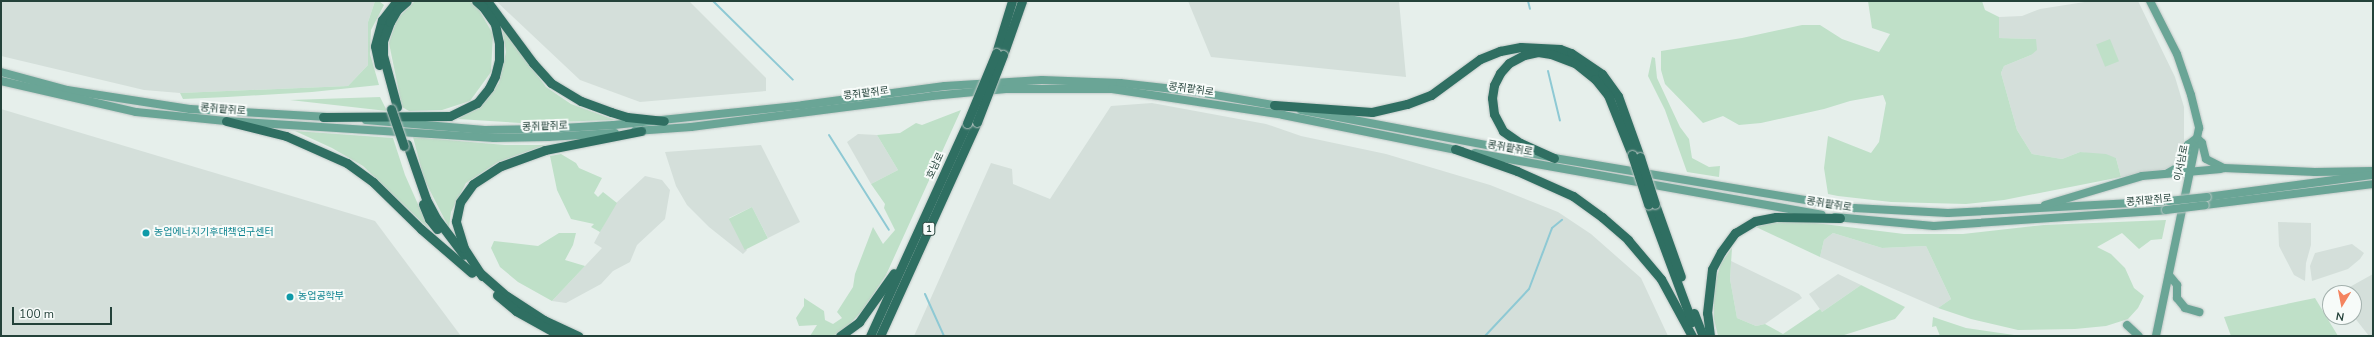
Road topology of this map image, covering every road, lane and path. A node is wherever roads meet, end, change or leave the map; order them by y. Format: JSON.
{"nodes":[{"id":1,"x":397,"y":1,"type":"edge"},
{"id":2,"x":407,"y":1,"type":"edge"},
{"id":3,"x":476,"y":1,"type":"edge"},
{"id":4,"x":487,"y":1,"type":"edge"},
{"id":5,"x":1012,"y":1,"type":"edge"},
{"id":6,"x":1022,"y":1,"type":"edge"},
{"id":7,"x":2150,"y":1,"type":"edge"},
{"id":8,"x":999,"y":54,"type":"junction"},
{"id":9,"x":1,"y":72,"type":"edge"},
{"id":10,"x":1,"y":81,"type":"edge"},
{"id":11,"x":1274,"y":105,"type":"junction"},
{"id":12,"x":394,"y":108,"type":"junction"},
{"id":13,"x":323,"y":117,"type":"junction"},
{"id":14,"x":226,"y":121,"type":"junction"},
{"id":15,"x":664,"y":121,"type":"junction"},
{"id":16,"x":641,"y":131,"type":"junction"},
{"id":17,"x":2197,"y":138,"type":"junction"},
{"id":18,"x":405,"y":145,"type":"junction"},
{"id":19,"x":1455,"y":149,"type":"junction"},
{"id":20,"x":1636,"y":156,"type":"junction"},
{"id":21,"x":1554,"y":158,"type":"junction"},
{"id":22,"x":2224,"y":168,"type":"junction"},
{"id":23,"x":2191,"y":171,"type":"junction"},
{"id":24,"x":2373,"y":171,"type":"edge"},
{"id":25,"x":2168,"y":173,"type":"junction"},
{"id":26,"x":2373,"y":175,"type":"edge"},
{"id":27,"x":2373,"y":184,"type":"edge"},
{"id":28,"x":2206,"y":201,"type":"junction"},
{"id":29,"x":1651,"y":204,"type":"junction"},
{"id":30,"x":2031,"y":210,"type":"junction"},
{"id":31,"x":1840,"y":218,"type":"junction"},
{"id":32,"x":914,"y":241,"type":"junction"},
{"id":33,"x":472,"y":272,"type":"junction"},
{"id":34,"x":2169,"y":275,"type":"junction"},
{"id":35,"x":482,"y":276,"type":"junction"},
{"id":36,"x":2199,"y":312,"type":"dead end"},
{"id":37,"x":2127,"y":325,"type":"dead end"},
{"id":38,"x":561,"y":336,"type":"edge"},
{"id":39,"x":578,"y":336,"type":"edge"},
{"id":40,"x":840,"y":336,"type":"edge"},
{"id":41,"x":870,"y":336,"type":"edge"},
{"id":42,"x":880,"y":336,"type":"edge"},
{"id":43,"x":1692,"y":336,"type":"edge"},
{"id":44,"x":1697,"y":336,"type":"edge"},
{"id":45,"x":1703,"y":336,"type":"edge"},
{"id":46,"x":1710,"y":336,"type":"edge"},
{"id":47,"x":2139,"y":336,"type":"edge"},
{"id":48,"x":2156,"y":336,"type":"edge"}],
"edges":[{"from":1,"to":12,"type":"highway"},
{"from":2,"to":12,"type":"highway"},
{"from":3,"to":13,"type":"highway"},
{"from":4,"to":15,"type":"highway"},
{"from":5,"to":8,"type":"highway","name":"호남로","number":"1"},
{"from":6,"to":8,"type":"highway","name":"호남로","number":"1"},
{"from":7,"to":17,"type":"main road","name":"이서남로"},
{"from":8,"to":32,"type":"highway","name":"호남로","number":"1","bridge":true},
{"from":8,"to":42,"type":"highway","name":"호남로","number":"1","bridge":true},
{"from":9,"to":13,"type":"main road","name":"콩쥐팥쥐로"},
{"from":10,"to":14,"type":"main road","name":"콩쥐팥쥐로"},
{"from":11,"to":15,"type":"main road","name":"콩쥐팥쥐로"},
{"from":11,"to":20,"type":"highway"},
{"from":11,"to":21,"type":"main road","name":"콩쥐팥쥐로"},
{"from":12,"to":18,"type":"highway"},
{"from":13,"to":15,"type":"main road","name":"콩쥐팥쥐로"},
{"from":14,"to":16,"type":"main road","name":"콩쥐팥쥐로"},
{"from":14,"to":33,"type":"highway"},
{"from":16,"to":19,"type":"main road","name":"콩쥐팥쥐로"},
{"from":16,"to":35,"type":"highway"},
{"from":17,"to":22,"type":"main road"},
{"from":17,"to":23,"type":"main road","name":"이서남로"},
{"from":17,"to":25,"type":"main road"},
{"from":18,"to":33,"type":"highway"},
{"from":18,"to":35,"type":"highway"},
{"from":19,"to":31,"type":"main road","name":"콩쥐팥쥐로"},
{"from":19,"to":43,"type":"highway"},
{"from":20,"to":21,"type":"highway"},
{"from":20,"to":29,"type":"highway","bridge":true},
{"from":21,"to":30,"type":"main road","name":"콩쥐팥쥐로"},
{"from":22,"to":23,"type":"main road"},
{"from":22,"to":24,"type":"main road"},
{"from":23,"to":25,"type":"main road"},
{"from":23,"to":34,"type":"main road","name":"이서남로"},
{"from":25,"to":30,"type":"main road"},
{"from":26,"to":28,"type":"main road","name":"콩쥐팥쥐로"},
{"from":27,"to":28,"type":"main road","name":"콩쥐팥쥐로"},
{"from":28,"to":30,"type":"main road","name":"콩쥐팥쥐로","bridge":true},
{"from":28,"to":31,"type":"main road","name":"콩쥐팥쥐로","bridge":true},
{"from":29,"to":44,"type":"highway"},
{"from":29,"to":45,"type":"highway"},
{"from":31,"to":46,"type":"highway"},
{"from":32,"to":40,"type":"highway"},
{"from":32,"to":41,"type":"highway","name":"호남로","number":"1"},
{"from":33,"to":38,"type":"highway"},
{"from":34,"to":36,"type":"main road"},
{"from":34,"to":48,"type":"main road","name":"이서남로"},
{"from":35,"to":39,"type":"highway"},
{"from":37,"to":47,"type":"main road"}]}
